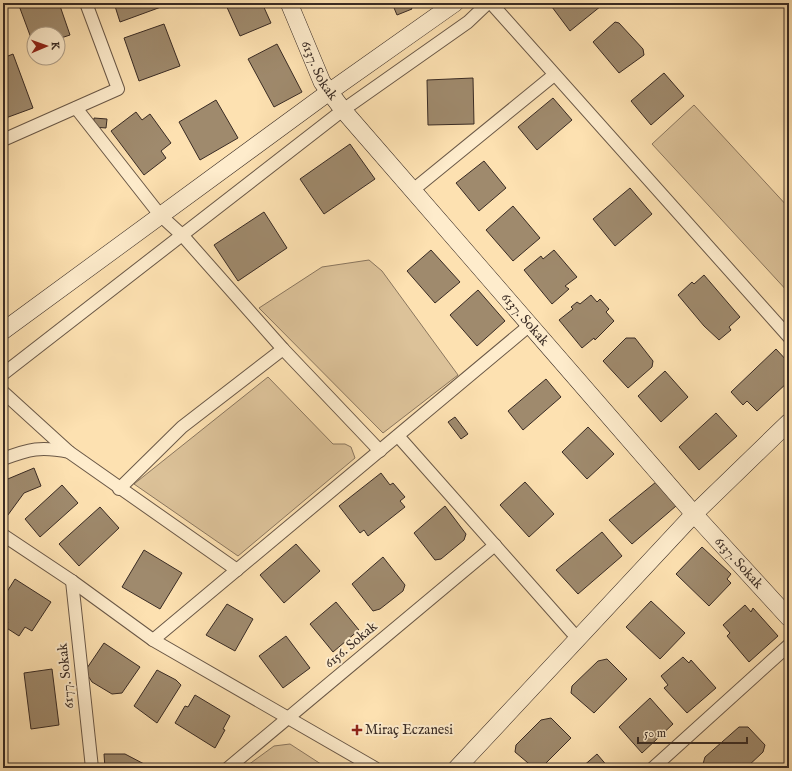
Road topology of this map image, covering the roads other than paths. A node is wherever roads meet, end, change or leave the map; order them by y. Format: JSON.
{"nodes":[{"id":1,"x":86,"y":3,"type":"edge"},
{"id":2,"x":289,"y":3,"type":"edge"},
{"id":3,"x":455,"y":3,"type":"edge"},
{"id":4,"x":490,"y":3,"type":"edge"},
{"id":5,"x":554,"y":75,"type":"junction"},
{"id":6,"x":329,"y":92,"type":"junction"},
{"id":7,"x":76,"y":108,"type":"junction"},
{"id":8,"x":342,"y":110,"type":"junction"},
{"id":9,"x":3,"y":140,"type":"edge"},
{"id":10,"x":413,"y":190,"type":"junction"},
{"id":11,"x":160,"y":215,"type":"junction"},
{"id":12,"x":183,"y":236,"type":"junction"},
{"id":13,"x":530,"y":325,"type":"junction"},
{"id":14,"x":3,"y":331,"type":"edge"},
{"id":15,"x":789,"y":337,"type":"edge"},
{"id":16,"x":283,"y":349,"type":"junction"},
{"id":17,"x":3,"y":374,"type":"edge"},
{"id":18,"x":3,"y":392,"type":"edge"},
{"id":19,"x":789,"y":422,"type":"edge"},
{"id":20,"x":398,"y":436,"type":"junction"},
{"id":21,"x":380,"y":451,"type":"junction"},
{"id":22,"x":69,"y":452,"type":"junction"},
{"id":23,"x":3,"y":459,"type":"edge"},
{"id":24,"x":119,"y":489,"type":"junction"},
{"id":25,"x":694,"y":514,"type":"junction"},
{"id":26,"x":3,"y":535,"type":"edge"},
{"id":27,"x":495,"y":545,"type":"junction"},
{"id":28,"x":237,"y":570,"type":"junction"},
{"id":29,"x":72,"y":581,"type":"junction"},
{"id":30,"x":789,"y":618,"type":"edge"},
{"id":31,"x":578,"y":639,"type":"junction"},
{"id":32,"x":153,"y":640,"type":"junction"},
{"id":33,"x":789,"y":645,"type":"edge"},
{"id":34,"x":287,"y":717,"type":"junction"},
{"id":35,"x":92,"y":768,"type":"edge"},
{"id":36,"x":228,"y":768,"type":"edge"},
{"id":37,"x":375,"y":768,"type":"edge"},
{"id":38,"x":457,"y":768,"type":"edge"},
{"id":39,"x":653,"y":768,"type":"edge"}],
"edges":[{"from":1,"to":7,"type":"street"},
{"from":2,"to":6,"type":"street","name":"6137. Sokak"},
{"from":3,"to":6,"type":"street"},
{"from":4,"to":5,"type":"street"},
{"from":4,"to":8,"type":"street"},
{"from":5,"to":10,"type":"street"},
{"from":5,"to":15,"type":"street"},
{"from":6,"to":8,"type":"street","name":"6137. Sokak"},
{"from":6,"to":11,"type":"street"},
{"from":7,"to":9,"type":"street"},
{"from":7,"to":11,"type":"street"},
{"from":8,"to":10,"type":"street","name":"6137. Sokak"},
{"from":8,"to":12,"type":"street"},
{"from":10,"to":13,"type":"street","name":"6137. Sokak"},
{"from":11,"to":12,"type":"street"},
{"from":11,"to":14,"type":"street"},
{"from":12,"to":16,"type":"street"},
{"from":12,"to":17,"type":"street"},
{"from":13,"to":20,"type":"street"},
{"from":13,"to":25,"type":"street","name":"6137. Sokak"},
{"from":16,"to":21,"type":"street"},
{"from":16,"to":24,"type":"street"},
{"from":18,"to":22,"type":"street"},
{"from":19,"to":25,"type":"street"},
{"from":20,"to":21,"type":"street"},
{"from":20,"to":27,"type":"street"},
{"from":21,"to":28,"type":"street"},
{"from":22,"to":23,"type":"street"},
{"from":22,"to":24,"type":"street"},
{"from":24,"to":28,"type":"street"},
{"from":25,"to":30,"type":"street","name":"6137. Sokak"},
{"from":25,"to":31,"type":"street"},
{"from":26,"to":29,"type":"street"},
{"from":27,"to":31,"type":"street"},
{"from":27,"to":34,"type":"street","name":"6156. Sokak"},
{"from":28,"to":32,"type":"street"},
{"from":29,"to":32,"type":"street"},
{"from":29,"to":35,"type":"street","name":"6177. Sokak"},
{"from":31,"to":38,"type":"street"},
{"from":32,"to":34,"type":"street"},
{"from":33,"to":39,"type":"street"},
{"from":34,"to":36,"type":"street","name":"6156. Sokak"},
{"from":34,"to":37,"type":"street"}]}
